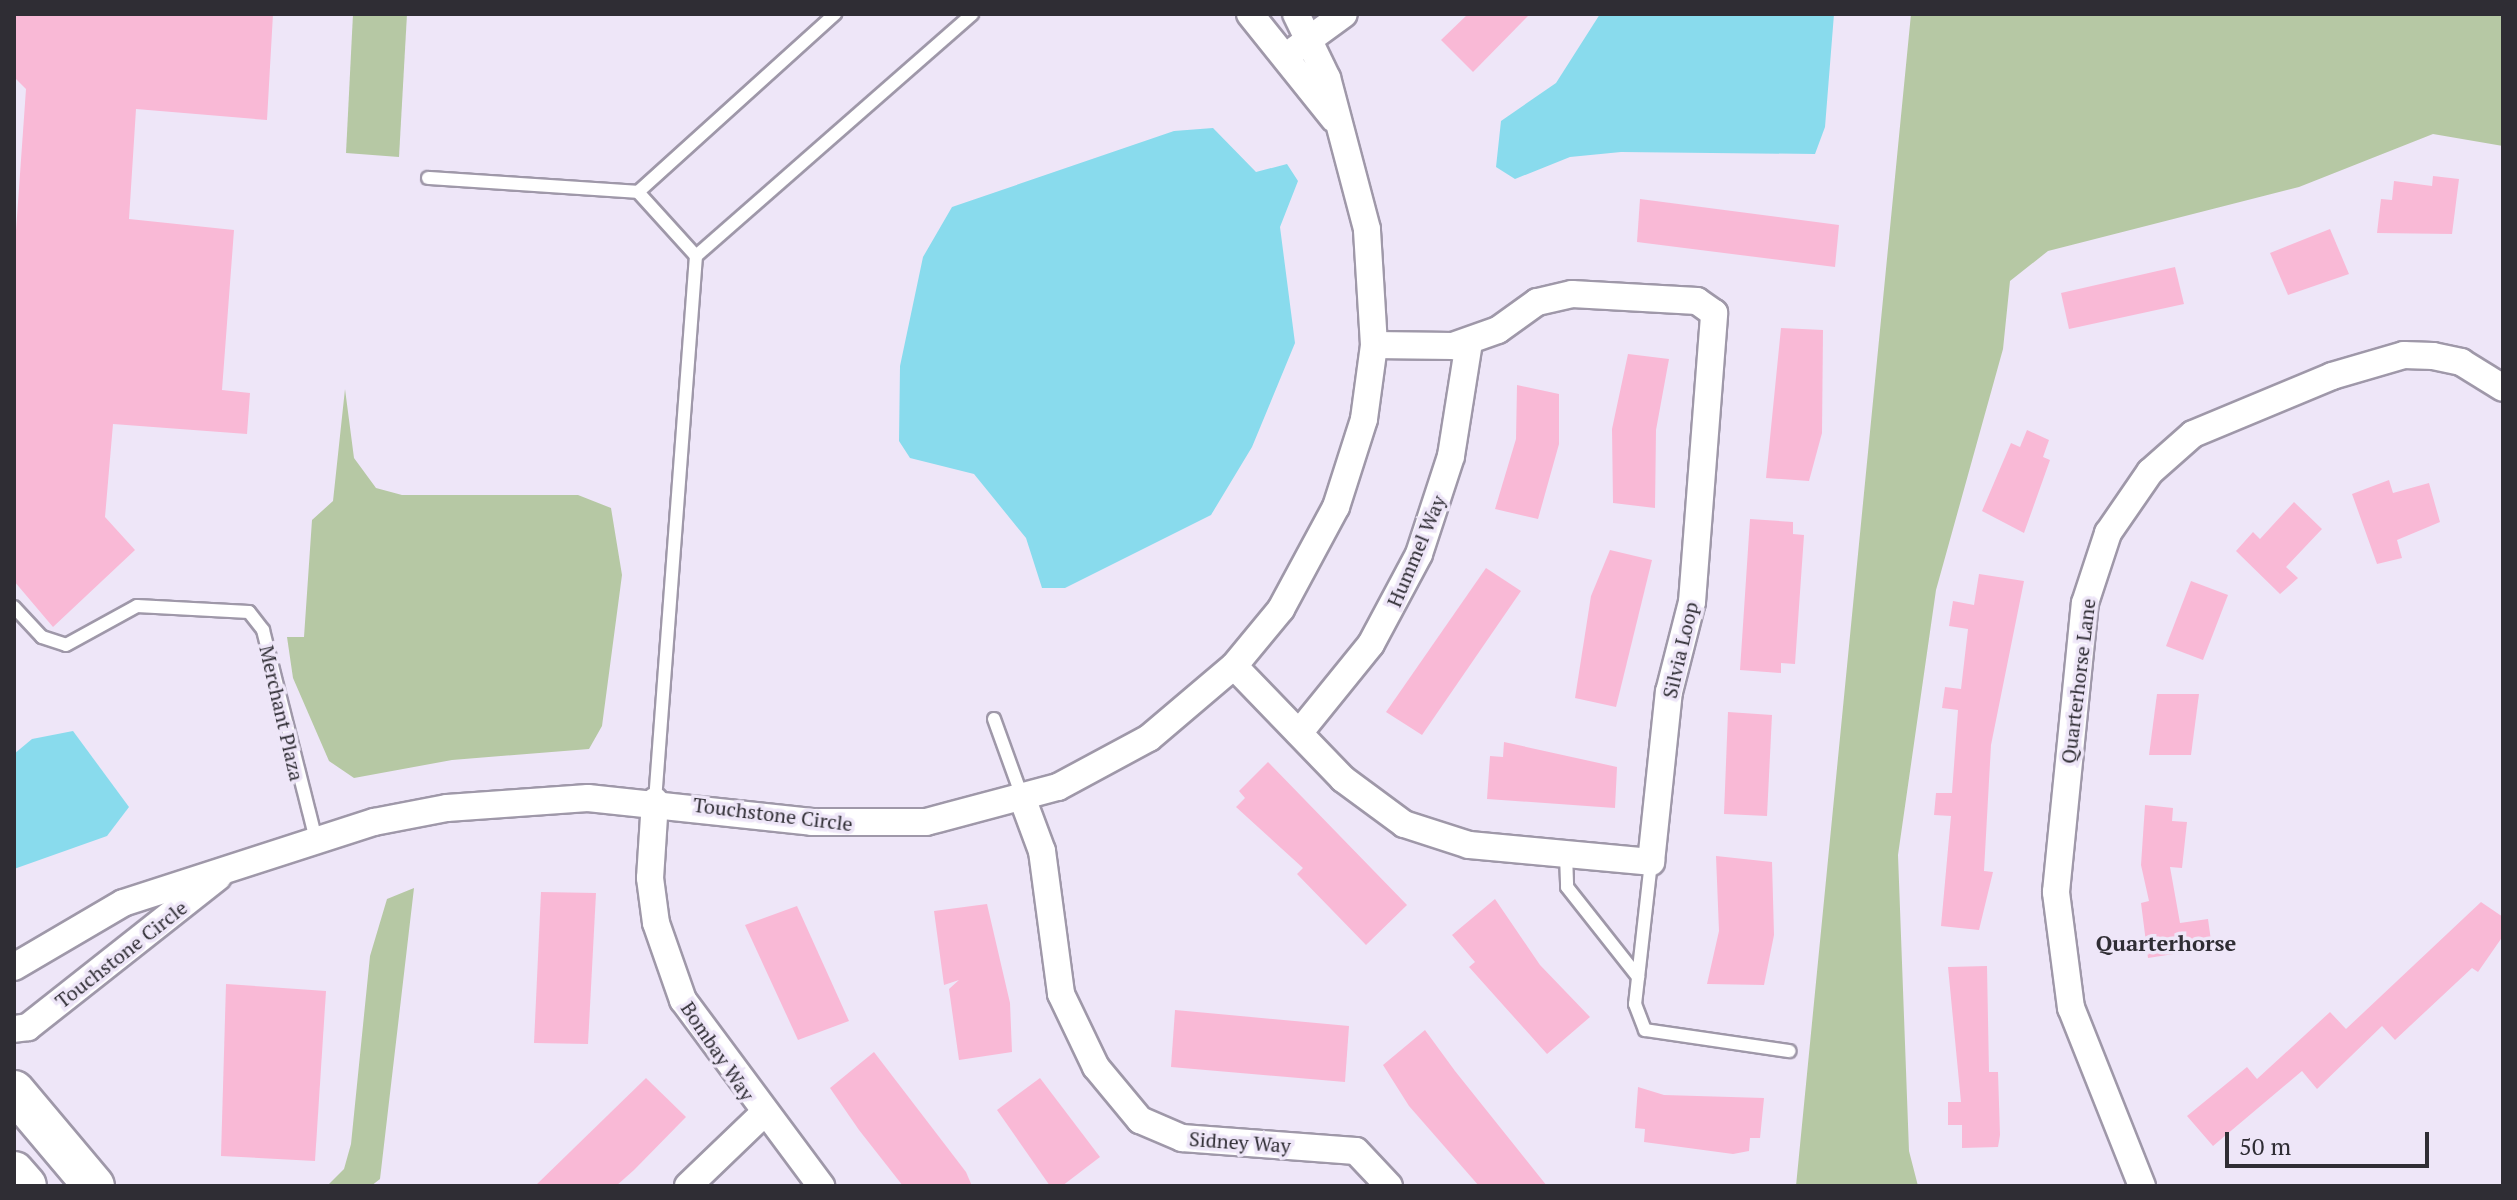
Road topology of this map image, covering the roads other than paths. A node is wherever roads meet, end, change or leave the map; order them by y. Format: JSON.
{"nodes":[{"id":1,"x":835,"y":14,"type":"edge"},
{"id":2,"x":972,"y":14,"type":"edge"},
{"id":3,"x":1250,"y":14,"type":"edge"},
{"id":4,"x":1296,"y":14,"type":"edge"},
{"id":5,"x":1344,"y":14,"type":"edge"},
{"id":6,"x":1310,"y":39,"type":"junction"},
{"id":7,"x":1284,"y":58,"type":"junction"},
{"id":8,"x":1339,"y":125,"type":"junction"},
{"id":9,"x":428,"y":178,"type":"dead end"},
{"id":10,"x":638,"y":192,"type":"junction"},
{"id":11,"x":696,"y":256,"type":"junction"},
{"id":12,"x":1469,"y":342,"type":"junction"},
{"id":13,"x":1374,"y":345,"type":"junction"},
{"id":14,"x":2503,"y":388,"type":"edge"},
{"id":15,"x":14,"y":607,"type":"edge"},
{"id":16,"x":1234,"y":666,"type":"junction"},
{"id":17,"x":994,"y":719,"type":"dead end"},
{"id":18,"x":1299,"y":733,"type":"junction"},
{"id":19,"x":1023,"y":800,"type":"junction"},
{"id":20,"x":655,"y":801,"type":"junction"},
{"id":21,"x":316,"y":839,"type":"junction"},
{"id":22,"x":1566,"y":854,"type":"junction"},
{"id":23,"x":1651,"y":862,"type":"junction"},
{"id":24,"x":225,"y":872,"type":"junction"},
{"id":25,"x":14,"y":967,"type":"edge"},
{"id":26,"x":1638,"y":977,"type":"junction"},
{"id":27,"x":14,"y":1029,"type":"edge"},
{"id":28,"x":1789,"y":1051,"type":"dead end"},
{"id":29,"x":14,"y":1091,"type":"edge"},
{"id":30,"x":762,"y":1115,"type":"junction"},
{"id":31,"x":14,"y":1172,"type":"edge"},
{"id":32,"x":26,"y":1186,"type":"edge"},
{"id":33,"x":94,"y":1186,"type":"edge"},
{"id":34,"x":688,"y":1186,"type":"edge"},
{"id":35,"x":821,"y":1186,"type":"edge"},
{"id":36,"x":1389,"y":1186,"type":"edge"},
{"id":37,"x":2142,"y":1186,"type":"edge"}],
"edges":[{"from":1,"to":10,"type":"lane"},
{"from":2,"to":11,"type":"lane"},
{"from":3,"to":7,"type":"street","name":"Touchstone Circle"},
{"from":4,"to":6,"type":"street","name":"Touchstone Circle"},
{"from":5,"to":6,"type":"street"},
{"from":6,"to":7,"type":"street"},
{"from":6,"to":8,"type":"street","name":"Touchstone Circle"},
{"from":7,"to":8,"type":"street","name":"Touchstone Circle"},
{"from":8,"to":13,"type":"street","name":"Touchstone Circle"},
{"from":9,"to":10,"type":"lane"},
{"from":10,"to":11,"type":"lane"},
{"from":11,"to":20,"type":"lane"},
{"from":12,"to":13,"type":"street","name":"Silvia Loop"},
{"from":12,"to":18,"type":"street","name":"Hummel Way"},
{"from":12,"to":23,"type":"street","name":"Silvia Loop"},
{"from":13,"to":16,"type":"street","name":"Touchstone Circle"},
{"from":14,"to":37,"type":"street","name":"Quarterhorse Lane"},
{"from":15,"to":21,"type":"lane","name":"Merchant Plaza"},
{"from":16,"to":18,"type":"street"},
{"from":16,"to":19,"type":"street","name":"Touchstone Circle"},
{"from":17,"to":19,"type":"lane"},
{"from":18,"to":22,"type":"street"},
{"from":19,"to":20,"type":"street","name":"Touchstone Circle"},
{"from":19,"to":36,"type":"street","name":"Sidney Way"},
{"from":20,"to":21,"type":"street","name":"Touchstone Circle"},
{"from":20,"to":30,"type":"street","name":"Bombay Way"},
{"from":21,"to":24,"type":"street","name":"Touchstone Circle"},
{"from":22,"to":23,"type":"street"},
{"from":22,"to":26,"type":"lane"},
{"from":23,"to":26,"type":"lane"},
{"from":24,"to":25,"type":"street","name":"Touchstone Circle"},
{"from":24,"to":27,"type":"street","name":"Touchstone Circle"},
{"from":26,"to":28,"type":"lane"},
{"from":29,"to":33,"type":"main road"},
{"from":30,"to":34,"type":"street"},
{"from":30,"to":35,"type":"street","name":"Bombay Way"},
{"from":31,"to":32,"type":"main road"}]}
